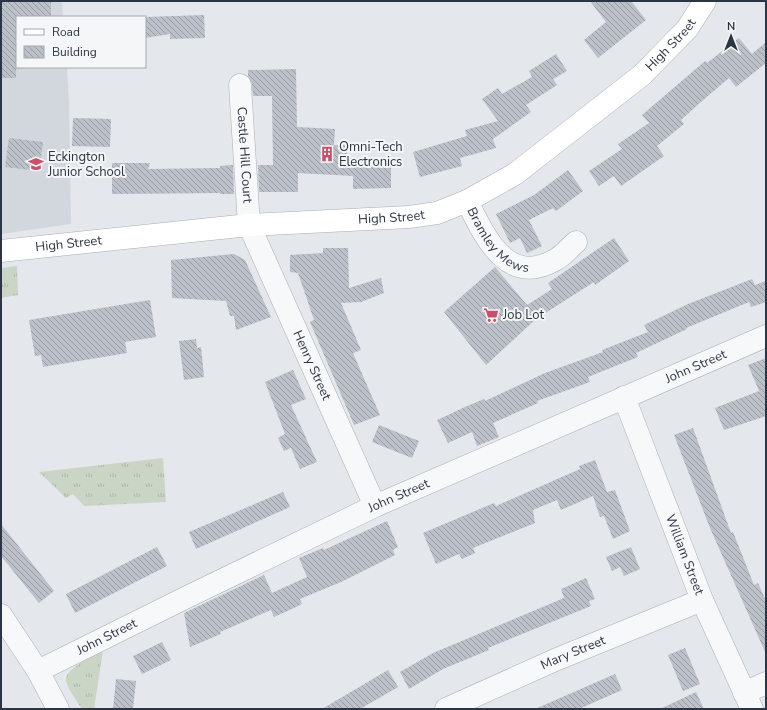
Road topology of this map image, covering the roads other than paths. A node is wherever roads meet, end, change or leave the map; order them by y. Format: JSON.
{"nodes":[{"id":1,"x":705,"y":1,"type":"edge"},
{"id":2,"x":240,"y":85,"type":"dead end"},
{"id":3,"x":467,"y":202,"type":"junction"},
{"id":4,"x":249,"y":225,"type":"junction"},
{"id":5,"x":576,"y":242,"type":"dead end"},
{"id":6,"x":1,"y":251,"type":"edge"},
{"id":7,"x":766,"y":336,"type":"edge"},
{"id":8,"x":624,"y":397,"type":"junction"},
{"id":9,"x":375,"y":506,"type":"junction"},
{"id":10,"x":702,"y":600,"type":"junction"},
{"id":11,"x":1,"y":615,"type":"edge"},
{"id":12,"x":38,"y":671,"type":"junction"},
{"id":13,"x":766,"y":682,"type":"edge"},
{"id":14,"x":748,"y":701,"type":"edge"},
{"id":15,"x":58,"y":709,"type":"edge"},
{"id":16,"x":446,"y":709,"type":"edge"}],
"edges":[{"from":1,"to":3,"type":"main road","name":"High Street"},
{"from":2,"to":4,"type":"street","name":"Castle Hill Court"},
{"from":3,"to":4,"type":"main road","name":"High Street"},
{"from":3,"to":5,"type":"street","name":"Bramley Mews"},
{"from":4,"to":6,"type":"main road","name":"High Street"},
{"from":4,"to":9,"type":"street","name":"Henry Street"},
{"from":7,"to":8,"type":"street","name":"John Street"},
{"from":8,"to":9,"type":"street","name":"John Street"},
{"from":8,"to":10,"type":"street","name":"William Street"},
{"from":9,"to":12,"type":"street","name":"John Street"},
{"from":10,"to":14,"type":"street","name":"William Street"},
{"from":10,"to":16,"type":"street","name":"Mary Street"},
{"from":11,"to":12,"type":"street"},
{"from":12,"to":15,"type":"street"},
{"from":13,"to":14,"type":"street"}]}
